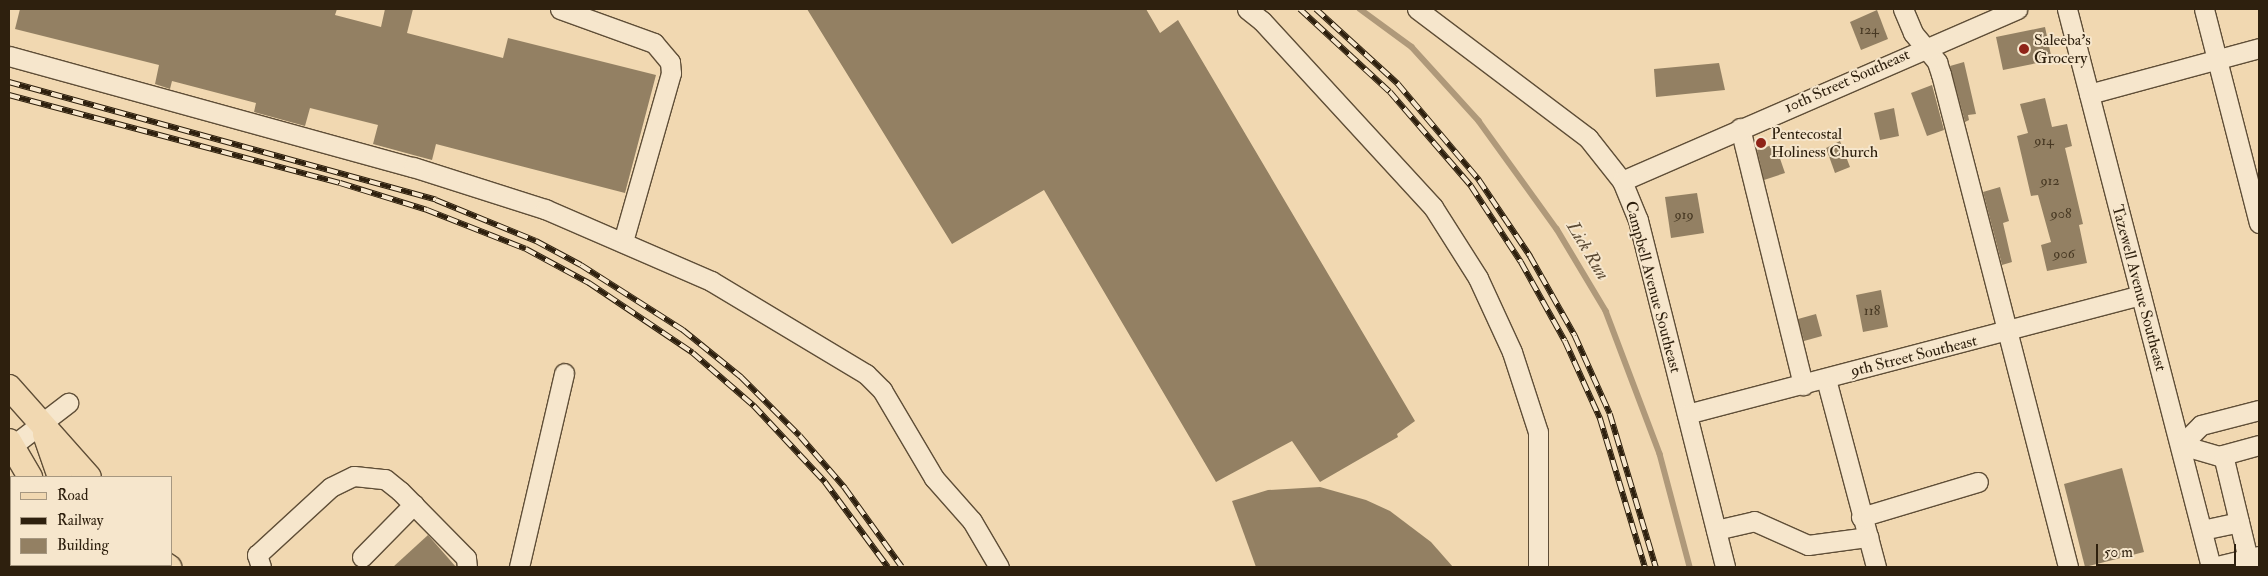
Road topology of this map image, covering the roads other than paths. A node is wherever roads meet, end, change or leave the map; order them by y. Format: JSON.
{"nodes":[{"id":1,"x":560,"y":9,"type":"edge"},
{"id":2,"x":1247,"y":9,"type":"edge"},
{"id":3,"x":1417,"y":9,"type":"edge"},
{"id":4,"x":1903,"y":9,"type":"edge"},
{"id":5,"x":2017,"y":9,"type":"edge"},
{"id":6,"x":2067,"y":9,"type":"edge"},
{"id":7,"x":2204,"y":9,"type":"edge"},
{"id":8,"x":1926,"y":46,"type":"junction"},
{"id":9,"x":2259,"y":48,"type":"edge"},
{"id":10,"x":9,"y":56,"type":"edge"},
{"id":11,"x":2217,"y":59,"type":"junction"},
{"id":12,"x":2089,"y":94,"type":"junction"},
{"id":13,"x":1740,"y":128,"type":"junction"},
{"id":14,"x":1622,"y":181,"type":"junction"},
{"id":15,"x":2259,"y":224,"type":"edge"},
{"id":16,"x":623,"y":242,"type":"junction"},
{"id":17,"x":2141,"y":295,"type":"junction"},
{"id":18,"x":2008,"y":332,"type":"junction"},
{"id":19,"x":564,"y":374,"type":"dead end"},
{"id":20,"x":1826,"y":379,"type":"junction"},
{"id":21,"x":1803,"y":385,"type":"junction"},
{"id":22,"x":9,"y":386,"type":"edge"},
{"id":23,"x":68,"y":402,"type":"dead end"},
{"id":24,"x":2259,"y":410,"type":"edge"},
{"id":25,"x":1687,"y":414,"type":"junction"},
{"id":26,"x":41,"y":424,"type":"junction"},
{"id":27,"x":10,"y":444,"type":"edge"},
{"id":28,"x":2181,"y":445,"type":"junction"},
{"id":29,"x":2259,"y":445,"type":"edge"},
{"id":30,"x":2223,"y":455,"type":"junction"},
{"id":31,"x":29,"y":476,"type":"edge"},
{"id":32,"x":60,"y":476,"type":"edge"},
{"id":33,"x":88,"y":476,"type":"edge"},
{"id":34,"x":1978,"y":482,"type":"dead end"},
{"id":35,"x":414,"y":504,"type":"junction"},
{"id":36,"x":1861,"y":517,"type":"junction"},
{"id":37,"x":2239,"y":522,"type":"junction"},
{"id":38,"x":1716,"y":530,"type":"junction"},
{"id":39,"x":2202,"y":530,"type":"junction"},
{"id":40,"x":1868,"y":537,"type":"junction"},
{"id":41,"x":362,"y":557,"type":"dead end"},
{"id":42,"x":2254,"y":558,"type":"edge"},
{"id":43,"x":521,"y":566,"type":"edge"},
{"id":44,"x":262,"y":567,"type":"edge"},
{"id":45,"x":467,"y":567,"type":"edge"},
{"id":46,"x":999,"y":567,"type":"edge"},
{"id":47,"x":1538,"y":567,"type":"edge"},
{"id":48,"x":1725,"y":567,"type":"edge"},
{"id":49,"x":1876,"y":567,"type":"edge"},
{"id":50,"x":2068,"y":567,"type":"edge"},
{"id":51,"x":2212,"y":567,"type":"edge"}],
"edges":[{"from":1,"to":16,"type":"street"},
{"from":2,"to":47,"type":"street"},
{"from":3,"to":14,"type":"street","name":"Campbell Avenue Southeast"},
{"from":4,"to":8,"type":"street"},
{"from":5,"to":8,"type":"street","name":"10th Street Southeast"},
{"from":6,"to":12,"type":"street","name":"Tazewell Avenue Southeast"},
{"from":7,"to":11,"type":"street"},
{"from":8,"to":13,"type":"street","name":"10th Street Southeast"},
{"from":8,"to":18,"type":"street"},
{"from":9,"to":11,"type":"street"},
{"from":10,"to":16,"type":"street"},
{"from":11,"to":12,"type":"street"},
{"from":11,"to":15,"type":"street"},
{"from":12,"to":17,"type":"street","name":"Tazewell Avenue Southeast"},
{"from":13,"to":14,"type":"street","name":"10th Street Southeast"},
{"from":13,"to":21,"type":"street"},
{"from":14,"to":25,"type":"street","name":"Campbell Avenue Southeast"},
{"from":16,"to":46,"type":"street"},
{"from":17,"to":18,"type":"street","name":"9th Street Southeast"},
{"from":17,"to":28,"type":"street","name":"Tazewell Avenue Southeast"},
{"from":18,"to":20,"type":"street","name":"9th Street Southeast"},
{"from":18,"to":50,"type":"street"},
{"from":19,"to":43,"type":"street"},
{"from":20,"to":21,"type":"street","name":"9th Street Southeast"},
{"from":20,"to":36,"type":"street"},
{"from":21,"to":25,"type":"street","name":"9th Street Southeast"},
{"from":22,"to":26,"type":"main road"},
{"from":23,"to":26,"type":"street"},
{"from":24,"to":28,"type":"street"},
{"from":25,"to":38,"type":"street","name":"Campbell Avenue Southeast"},
{"from":26,"to":27,"type":"street"},
{"from":26,"to":32,"type":"main road"},
{"from":26,"to":33,"type":"main road"},
{"from":27,"to":31,"type":"main road"},
{"from":28,"to":30,"type":"street"},
{"from":28,"to":39,"type":"street","name":"Tazewell Avenue Southeast"},
{"from":29,"to":30,"type":"street"},
{"from":30,"to":37,"type":"street"},
{"from":34,"to":36,"type":"street"},
{"from":35,"to":41,"type":"street"},
{"from":35,"to":44,"type":"street"},
{"from":35,"to":45,"type":"street"},
{"from":36,"to":40,"type":"street"},
{"from":37,"to":39,"type":"street"},
{"from":37,"to":42,"type":"street"},
{"from":38,"to":40,"type":"street"},
{"from":38,"to":48,"type":"street","name":"Campbell Avenue Southeast"},
{"from":39,"to":51,"type":"street","name":"Tazewell Avenue Southeast"},
{"from":40,"to":49,"type":"street"},
{"from":42,"to":51,"type":"street"}]}
